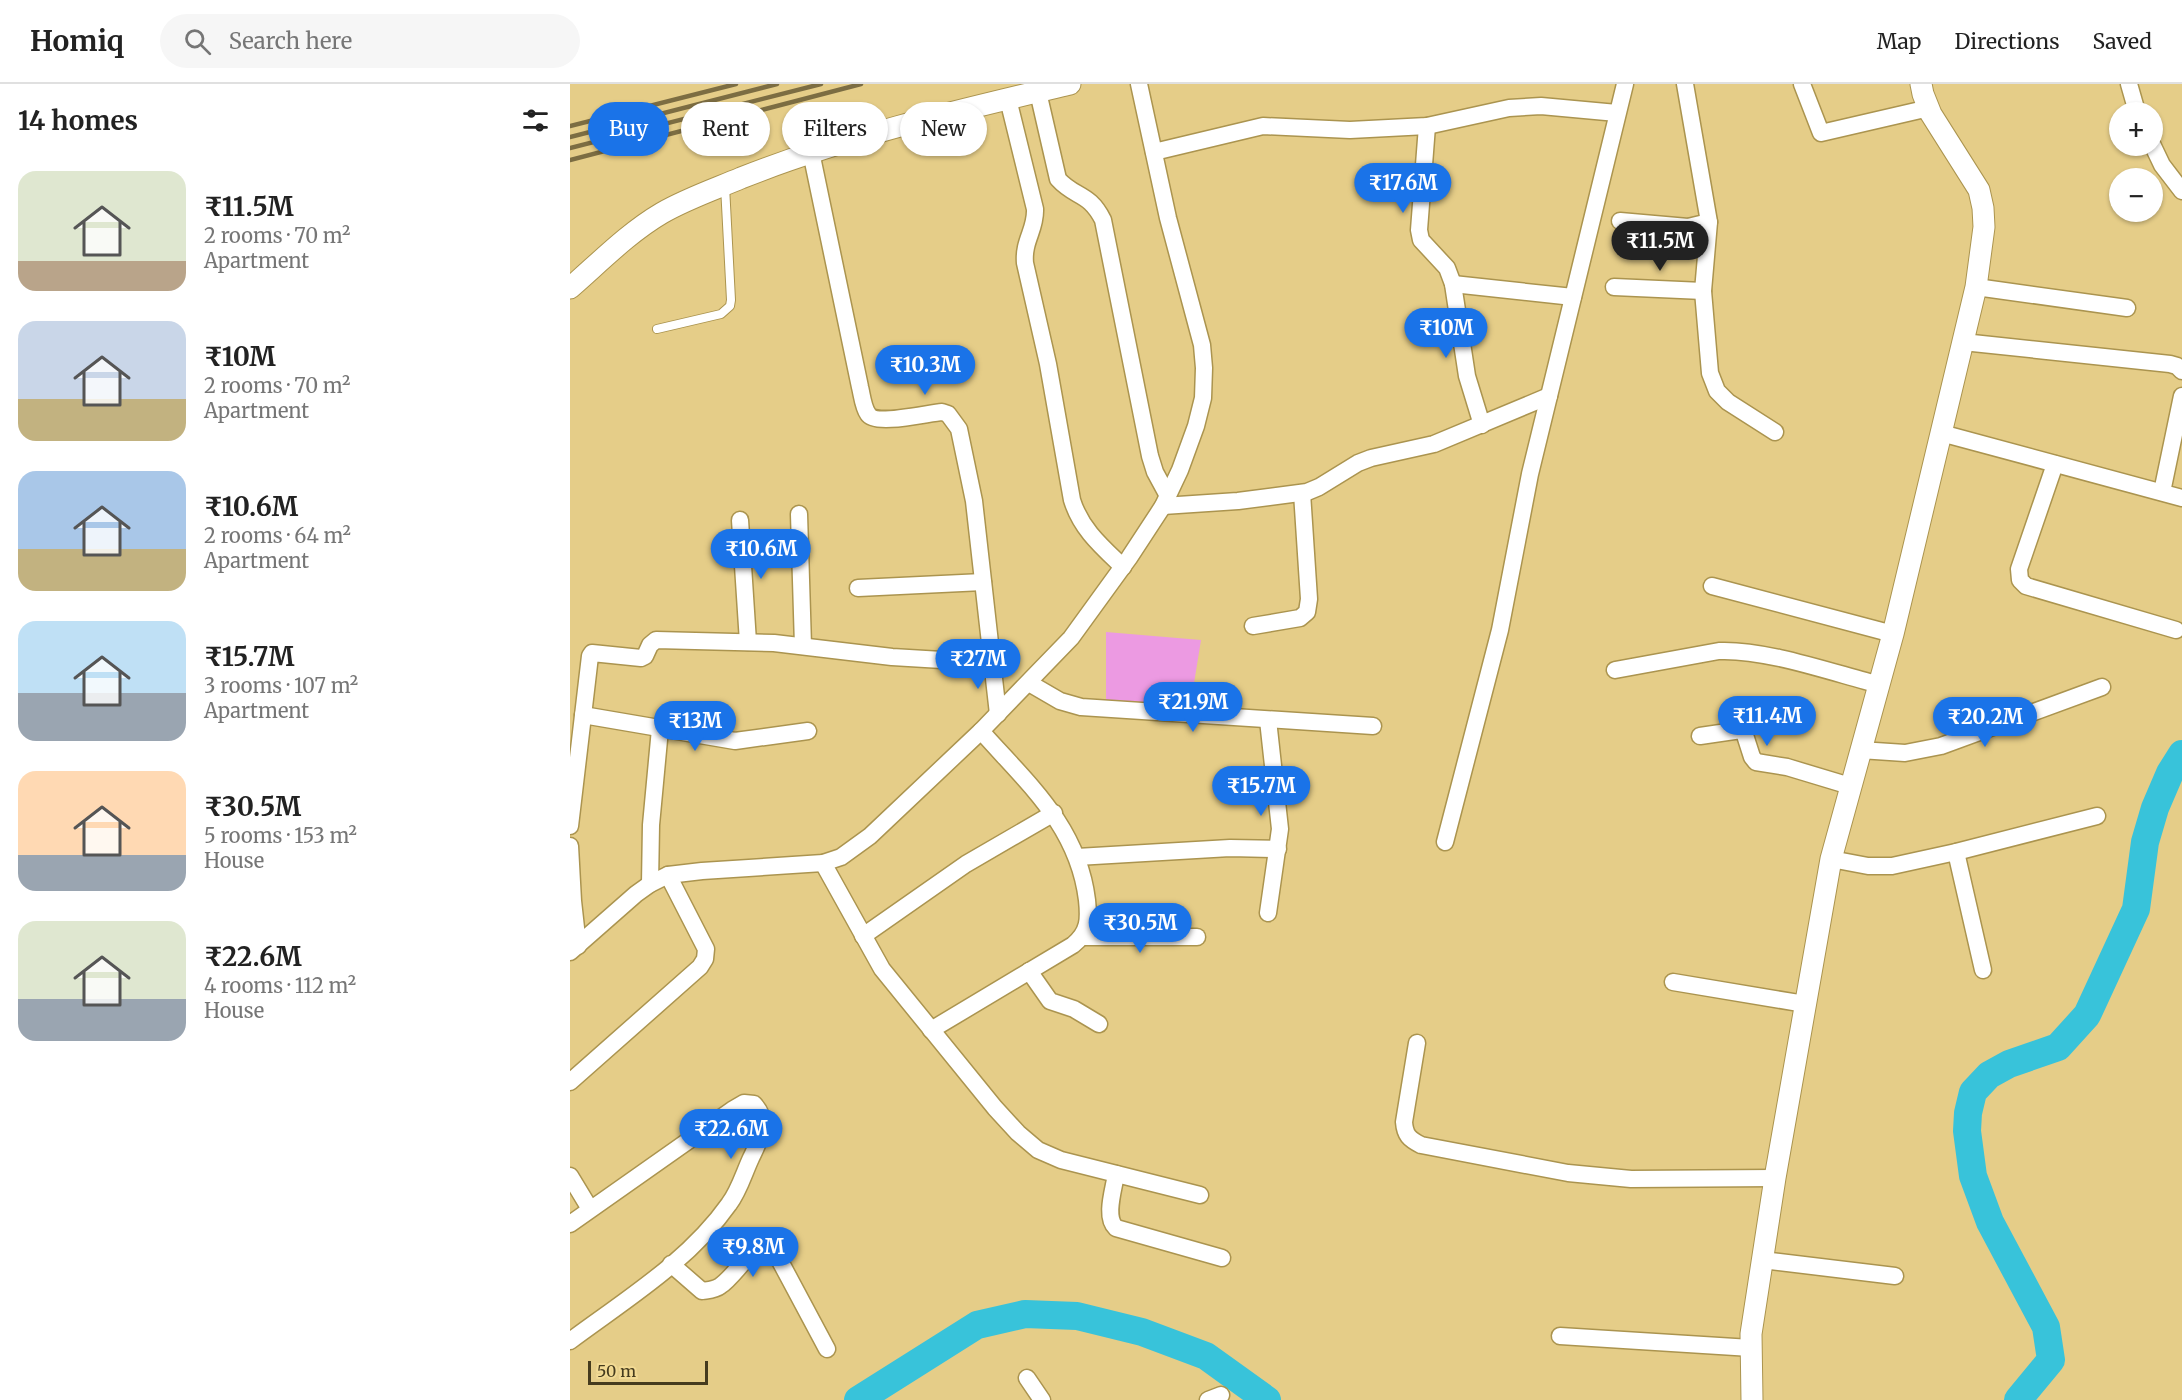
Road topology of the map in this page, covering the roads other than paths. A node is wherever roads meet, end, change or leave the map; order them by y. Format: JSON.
{"nodes":[{"id":1,"x":1070,"y":84,"type":"edge"},
{"id":2,"x":1139,"y":84,"type":"edge"},
{"id":3,"x":1625,"y":84,"type":"edge"},
{"id":4,"x":1685,"y":84,"type":"edge"},
{"id":5,"x":1802,"y":84,"type":"edge"},
{"id":6,"x":1921,"y":84,"type":"edge"},
{"id":7,"x":2129,"y":84,"type":"edge"},
{"id":8,"x":1038,"y":92,"type":"junction"},
{"id":9,"x":1008,"y":99,"type":"junction"},
{"id":10,"x":2134,"y":102,"type":"edge"},
{"id":11,"x":1929,"y":108,"type":"junction"},
{"id":12,"x":1617,"y":113,"type":"junction"},
{"id":13,"x":1427,"y":126,"type":"junction"},
{"id":14,"x":888,"y":130,"type":"edge"},
{"id":15,"x":1154,"y":152,"type":"junction"},
{"id":16,"x":800,"y":156,"type":"edge"},
{"id":17,"x":813,"y":156,"type":"edge"},
{"id":18,"x":2158,"y":156,"type":"edge"},
{"id":19,"x":724,"y":185,"type":"junction"},
{"id":20,"x":2182,"y":191,"type":"edge"},
{"id":21,"x":1620,"y":221,"type":"dead end"},
{"id":22,"x":1708,"y":222,"type":"junction"},
{"id":23,"x":1454,"y":284,"type":"junction"},
{"id":24,"x":1614,"y":287,"type":"dead end"},
{"id":25,"x":1976,"y":287,"type":"junction"},
{"id":26,"x":570,"y":288,"type":"edge"},
{"id":27,"x":1703,"y":291,"type":"junction"},
{"id":28,"x":1573,"y":297,"type":"junction"},
{"id":29,"x":2127,"y":308,"type":"dead end"},
{"id":30,"x":657,"y":329,"type":"dead end"},
{"id":31,"x":1963,"y":342,"type":"junction"},
{"id":32,"x":2182,"y":371,"type":"edge"},
{"id":33,"x":1549,"y":396,"type":"junction"},
{"id":34,"x":2182,"y":396,"type":"edge"},
{"id":35,"x":1482,"y":425,"type":"junction"},
{"id":36,"x":1775,"y":432,"type":"dead end"},
{"id":37,"x":1941,"y":433,"type":"junction"},
{"id":38,"x":2055,"y":464,"type":"junction"},
{"id":39,"x":2162,"y":492,"type":"junction"},
{"id":40,"x":1302,"y":493,"type":"junction"},
{"id":41,"x":2182,"y":498,"type":"edge"},
{"id":42,"x":1165,"y":501,"type":"junction"},
{"id":43,"x":798,"y":514,"type":"dead end"},
{"id":44,"x":741,"y":520,"type":"dead end"},
{"id":45,"x":1123,"y":567,"type":"junction"},
{"id":46,"x":983,"y":582,"type":"junction"},
{"id":47,"x":1712,"y":586,"type":"dead end"},
{"id":48,"x":858,"y":588,"type":"dead end"},
{"id":49,"x":1253,"y":627,"type":"dead end"},
{"id":50,"x":2176,"y":630,"type":"dead end"},
{"id":51,"x":1893,"y":634,"type":"junction"},
{"id":52,"x":748,"y":642,"type":"junction"},
{"id":53,"x":803,"y":646,"type":"junction"},
{"id":54,"x":992,"y":663,"type":"junction"},
{"id":55,"x":1615,"y":670,"type":"dead end"},
{"id":56,"x":1029,"y":683,"type":"junction"},
{"id":57,"x":1880,"y":685,"type":"junction"},
{"id":58,"x":2102,"y":687,"type":"dead end"},
{"id":59,"x":998,"y":714,"type":"junction"},
{"id":60,"x":583,"y":715,"type":"junction"},
{"id":61,"x":1268,"y":720,"type":"junction"},
{"id":62,"x":1373,"y":726,"type":"dead end"},
{"id":63,"x":660,"y":729,"type":"junction"},
{"id":64,"x":808,"y":731,"type":"dead end"},
{"id":65,"x":981,"y":731,"type":"junction"},
{"id":66,"x":1700,"y":735,"type":"dead end"},
{"id":67,"x":1860,"y":750,"type":"junction"},
{"id":68,"x":1850,"y":786,"type":"junction"},
{"id":69,"x":571,"y":802,"type":"edge"},
{"id":70,"x":1054,"y":813,"type":"junction"},
{"id":71,"x":2097,"y":816,"type":"dead end"},
{"id":72,"x":570,"y":826,"type":"edge"},
{"id":73,"x":1445,"y":842,"type":"dead end"},
{"id":74,"x":570,"y":846,"type":"edge"},
{"id":75,"x":1278,"y":849,"type":"junction"},
{"id":76,"x":1956,"y":852,"type":"junction"},
{"id":77,"x":1077,"y":857,"type":"junction"},
{"id":78,"x":570,"y":859,"type":"edge"},
{"id":79,"x":1831,"y":859,"type":"junction"},
{"id":80,"x":824,"y":863,"type":"junction"},
{"id":81,"x":668,"y":875,"type":"junction"},
{"id":82,"x":650,"y":884,"type":"junction"},
{"id":83,"x":1268,"y":913,"type":"dead end"},
{"id":84,"x":863,"y":936,"type":"junction"},
{"id":85,"x":1083,"y":937,"type":"junction"},
{"id":86,"x":1197,"y":937,"type":"dead end"},
{"id":87,"x":574,"y":949,"type":"edge"},
{"id":88,"x":1983,"y":970,"type":"dead end"},
{"id":89,"x":1029,"y":971,"type":"junction"},
{"id":90,"x":1673,"y":982,"type":"dead end"},
{"id":91,"x":1805,"y":1004,"type":"junction"},
{"id":92,"x":1099,"y":1024,"type":"dead end"},
{"id":93,"x":931,"y":1030,"type":"junction"},
{"id":94,"x":1417,"y":1043,"type":"dead end"},
{"id":95,"x":570,"y":1082,"type":"edge"},
{"id":96,"x":1116,"y":1174,"type":"junction"},
{"id":97,"x":570,"y":1176,"type":"edge"},
{"id":98,"x":1775,"y":1178,"type":"junction"},
{"id":99,"x":1200,"y":1195,"type":"dead end"},
{"id":100,"x":590,"y":1209,"type":"junction"},
{"id":101,"x":570,"y":1224,"type":"edge"},
{"id":102,"x":1222,"y":1258,"type":"dead end"},
{"id":103,"x":1762,"y":1260,"type":"junction"},
{"id":104,"x":672,"y":1264,"type":"junction"},
{"id":105,"x":1895,"y":1276,"type":"dead end"},
{"id":106,"x":1560,"y":1336,"type":"dead end"},
{"id":107,"x":570,"y":1341,"type":"edge"},
{"id":108,"x":1751,"y":1348,"type":"junction"},
{"id":109,"x":827,"y":1349,"type":"dead end"},
{"id":110,"x":1027,"y":1378,"type":"dead end"},
{"id":111,"x":1042,"y":1400,"type":"edge"},
{"id":112,"x":1752,"y":1400,"type":"edge"}],
"edges":[{"from":1,"to":8,"type":"street"},
{"from":2,"to":15,"type":"street"},
{"from":3,"to":12,"type":"street"},
{"from":4,"to":22,"type":"street"},
{"from":5,"to":11,"type":"street"},
{"from":6,"to":11,"type":"street"},
{"from":7,"to":10,"type":"street"},
{"from":8,"to":9,"type":"street"},
{"from":8,"to":42,"type":"street"},
{"from":9,"to":14,"type":"street"},
{"from":9,"to":45,"type":"street"},
{"from":11,"to":25,"type":"street"},
{"from":12,"to":13,"type":"street"},
{"from":12,"to":28,"type":"street"},
{"from":13,"to":15,"type":"street"},
{"from":13,"to":23,"type":"street"},
{"from":15,"to":42,"type":"street"},
{"from":16,"to":19,"type":"street"},
{"from":17,"to":46,"type":"street"},
{"from":18,"to":20,"type":"street"},
{"from":19,"to":26,"type":"street"},
{"from":19,"to":30,"type":"lane"},
{"from":21,"to":22,"type":"street"},
{"from":22,"to":27,"type":"street"},
{"from":23,"to":28,"type":"street"},
{"from":23,"to":35,"type":"street"},
{"from":24,"to":27,"type":"street"},
{"from":25,"to":29,"type":"street"},
{"from":25,"to":31,"type":"street"},
{"from":27,"to":36,"type":"street"},
{"from":28,"to":33,"type":"street"},
{"from":31,"to":32,"type":"street"},
{"from":31,"to":37,"type":"street"},
{"from":33,"to":35,"type":"street"},
{"from":33,"to":73,"type":"street"},
{"from":34,"to":39,"type":"street"},
{"from":35,"to":40,"type":"street"},
{"from":37,"to":38,"type":"street"},
{"from":37,"to":51,"type":"street"},
{"from":38,"to":39,"type":"street"},
{"from":38,"to":50,"type":"street"},
{"from":39,"to":41,"type":"street"},
{"from":40,"to":42,"type":"street"},
{"from":40,"to":49,"type":"street"},
{"from":42,"to":45,"type":"street"},
{"from":43,"to":53,"type":"street"},
{"from":44,"to":52,"type":"street"},
{"from":45,"to":56,"type":"street"},
{"from":46,"to":48,"type":"street"},
{"from":46,"to":54,"type":"street"},
{"from":47,"to":51,"type":"street"},
{"from":51,"to":57,"type":"street"},
{"from":52,"to":53,"type":"street"},
{"from":52,"to":60,"type":"street"},
{"from":53,"to":54,"type":"street"},
{"from":54,"to":59,"type":"street"},
{"from":55,"to":57,"type":"street"},
{"from":56,"to":59,"type":"street"},
{"from":56,"to":61,"type":"street"},
{"from":57,"to":67,"type":"street"},
{"from":58,"to":67,"type":"street"},
{"from":59,"to":65,"type":"street"},
{"from":60,"to":63,"type":"street"},
{"from":60,"to":69,"type":"street"},
{"from":61,"to":62,"type":"street"},
{"from":61,"to":75,"type":"street"},
{"from":63,"to":64,"type":"street"},
{"from":63,"to":82,"type":"street"},
{"from":65,"to":70,"type":"street"},
{"from":65,"to":80,"type":"street"},
{"from":66,"to":68,"type":"street"},
{"from":67,"to":68,"type":"street"},
{"from":68,"to":79,"type":"street"},
{"from":69,"to":72,"type":"street"},
{"from":70,"to":77,"type":"street"},
{"from":70,"to":84,"type":"street"},
{"from":71,"to":76,"type":"street"},
{"from":74,"to":78,"type":"street"},
{"from":75,"to":77,"type":"street"},
{"from":75,"to":83,"type":"street"},
{"from":76,"to":79,"type":"street"},
{"from":76,"to":88,"type":"street"},
{"from":77,"to":85,"type":"street"},
{"from":78,"to":87,"type":"street"},
{"from":79,"to":91,"type":"street"},
{"from":80,"to":81,"type":"street"},
{"from":80,"to":84,"type":"street"},
{"from":81,"to":82,"type":"street"},
{"from":81,"to":95,"type":"street"},
{"from":82,"to":87,"type":"street"},
{"from":84,"to":93,"type":"street"},
{"from":85,"to":86,"type":"street"},
{"from":85,"to":89,"type":"street"},
{"from":89,"to":92,"type":"street"},
{"from":89,"to":93,"type":"street"},
{"from":90,"to":91,"type":"street"},
{"from":91,"to":98,"type":"street"},
{"from":93,"to":96,"type":"street"},
{"from":94,"to":98,"type":"street"},
{"from":96,"to":99,"type":"street"},
{"from":96,"to":102,"type":"street"},
{"from":97,"to":100,"type":"street"},
{"from":98,"to":103,"type":"street"},
{"from":100,"to":101,"type":"street"},
{"from":100,"to":104,"type":"street"},
{"from":103,"to":105,"type":"street"},
{"from":103,"to":108,"type":"street"},
{"from":104,"to":107,"type":"street"},
{"from":104,"to":109,"type":"street"},
{"from":106,"to":108,"type":"street"},
{"from":108,"to":112,"type":"street"},
{"from":110,"to":111,"type":"street"}]}
